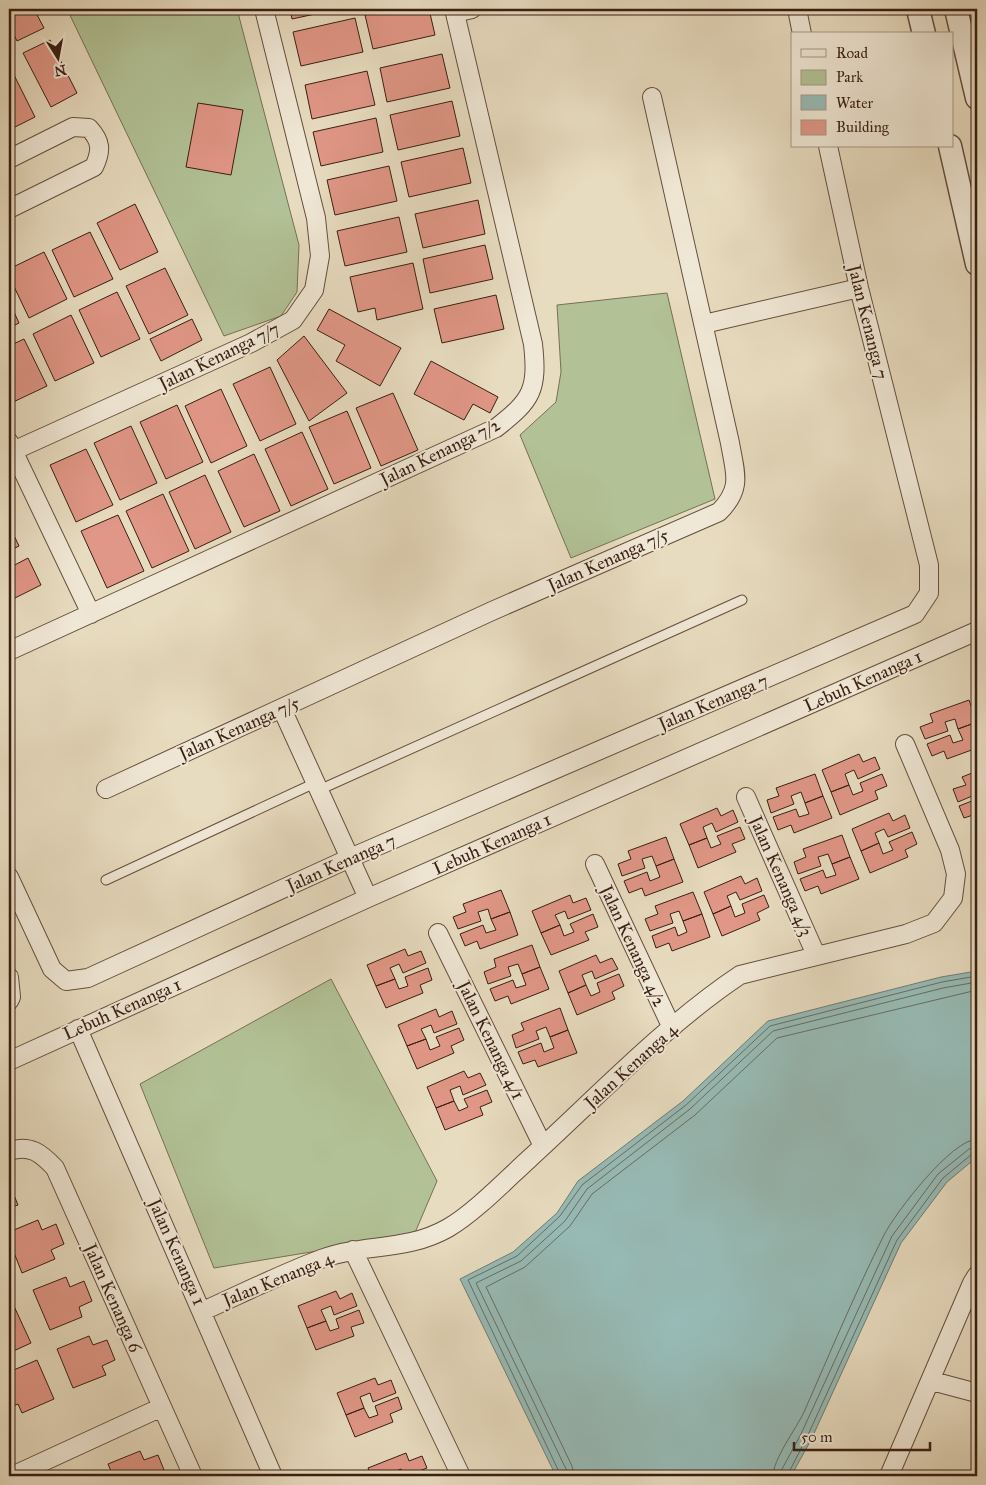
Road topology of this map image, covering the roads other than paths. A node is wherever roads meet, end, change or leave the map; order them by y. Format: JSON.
{"nodes":[{"id":1,"x":264,"y":9,"type":"edge"},
{"id":2,"x":472,"y":9,"type":"edge"},
{"id":3,"x":797,"y":9,"type":"edge"},
{"id":4,"x":918,"y":9,"type":"edge"},
{"id":5,"x":956,"y":9,"type":"edge"},
{"id":6,"x":454,"y":11,"type":"edge"},
{"id":7,"x":802,"y":32,"type":"edge"},
{"id":8,"x":924,"y":32,"type":"edge"},
{"id":9,"x":652,"y":97,"type":"dead end"},
{"id":10,"x":977,"y":98,"type":"edge"},
{"id":11,"x":828,"y":148,"type":"edge"},
{"id":12,"x":950,"y":148,"type":"edge"},
{"id":13,"x":9,"y":159,"type":"edge"},
{"id":14,"x":9,"y":209,"type":"edge"},
{"id":15,"x":977,"y":264,"type":"edge"},
{"id":16,"x":859,"y":288,"type":"junction"},
{"id":17,"x":704,"y":324,"type":"junction"},
{"id":18,"x":11,"y":446,"type":"edge"},
{"id":19,"x":742,"y":600,"type":"dead end"},
{"id":20,"x":91,"y":614,"type":"junction"},
{"id":21,"x":977,"y":631,"type":"edge"},
{"id":22,"x":9,"y":651,"type":"edge"},
{"id":23,"x":282,"y":710,"type":"junction"},
{"id":24,"x":905,"y":744,"type":"dead end"},
{"id":25,"x":317,"y":786,"type":"junction"},
{"id":26,"x":106,"y":789,"type":"dead end"},
{"id":27,"x":746,"y":797,"type":"dead end"},
{"id":28,"x":350,"y":858,"type":"junction"},
{"id":29,"x":595,"y":864,"type":"dead end"},
{"id":30,"x":9,"y":877,"type":"edge"},
{"id":31,"x":106,"y":880,"type":"dead end"},
{"id":32,"x":368,"y":898,"type":"junction"},
{"id":33,"x":438,"y":933,"type":"dead end"},
{"id":34,"x":816,"y":955,"type":"junction"},
{"id":35,"x":9,"y":977,"type":"edge"},
{"id":36,"x":9,"y":1001,"type":"edge"},
{"id":37,"x":672,"y":1028,"type":"junction"},
{"id":38,"x":78,"y":1029,"type":"junction"},
{"id":39,"x":9,"y":1061,"type":"edge"},
{"id":40,"x":543,"y":1146,"type":"junction"},
{"id":41,"x":9,"y":1151,"type":"edge"},
{"id":42,"x":353,"y":1250,"type":"junction"},
{"id":43,"x":977,"y":1275,"type":"edge"},
{"id":44,"x":202,"y":1310,"type":"junction"},
{"id":45,"x":932,"y":1381,"type":"junction"},
{"id":46,"x":977,"y":1393,"type":"edge"},
{"id":47,"x":162,"y":1407,"type":"junction"},
{"id":48,"x":9,"y":1472,"type":"edge"},
{"id":49,"x":11,"y":1476,"type":"edge"},
{"id":50,"x":193,"y":1476,"type":"edge"},
{"id":51,"x":273,"y":1476,"type":"edge"},
{"id":52,"x":461,"y":1476,"type":"edge"},
{"id":53,"x":889,"y":1476,"type":"edge"}],
"edges":[{"from":1,"to":18,"type":"street","name":"Jalan Kenanga 7/7"},
{"from":2,"to":6,"type":"street"},
{"from":3,"to":7,"type":"street"},
{"from":4,"to":8,"type":"street"},
{"from":5,"to":10,"type":"street"},
{"from":6,"to":20,"type":"street","name":"Jalan Kenanga 7/2"},
{"from":9,"to":17,"type":"street","name":"Jalan Kenanga 7/5"},
{"from":11,"to":16,"type":"street","name":"Jalan Kenanga 7"},
{"from":12,"to":15,"type":"street"},
{"from":13,"to":14,"type":"street"},
{"from":16,"to":17,"type":"street"},
{"from":16,"to":28,"type":"street","name":"Jalan Kenanga 7"},
{"from":17,"to":23,"type":"street","name":"Jalan Kenanga 7/5"},
{"from":18,"to":20,"type":"street"},
{"from":19,"to":25,"type":"lane"},
{"from":20,"to":22,"type":"street","name":"Jalan Kenanga 7/2"},
{"from":21,"to":32,"type":"street","name":"Lebuh Kenanga 1"},
{"from":23,"to":25,"type":"street"},
{"from":23,"to":26,"type":"street","name":"Jalan Kenanga 7/5"},
{"from":24,"to":34,"type":"street","name":"Jalan Kenanga 4"},
{"from":25,"to":28,"type":"street"},
{"from":25,"to":31,"type":"lane"},
{"from":27,"to":34,"type":"street","name":"Jalan Kenanga 4/3"},
{"from":28,"to":30,"type":"street","name":"Jalan Kenanga 7"},
{"from":28,"to":32,"type":"street"},
{"from":29,"to":37,"type":"street","name":"Jalan Kenanga 4/2"},
{"from":32,"to":38,"type":"street","name":"Lebuh Kenanga 1"},
{"from":33,"to":40,"type":"street","name":"Jalan Kenanga 4/1"},
{"from":34,"to":37,"type":"street","name":"Jalan Kenanga 4"},
{"from":35,"to":36,"type":"street"},
{"from":37,"to":40,"type":"street","name":"Jalan Kenanga 4"},
{"from":38,"to":39,"type":"street","name":"Lebuh Kenanga 1"},
{"from":38,"to":44,"type":"street","name":"Jalan Kenanga 1"},
{"from":40,"to":42,"type":"street","name":"Jalan Kenanga 4"},
{"from":41,"to":47,"type":"street","name":"Jalan Kenanga 6"},
{"from":42,"to":44,"type":"street","name":"Jalan Kenanga 4"},
{"from":42,"to":52,"type":"street","name":"Jalan Kenanga 4"},
{"from":43,"to":45,"type":"street"},
{"from":44,"to":51,"type":"street","name":"Jalan Kenanga 1"},
{"from":45,"to":46,"type":"street"},
{"from":45,"to":53,"type":"street"},
{"from":47,"to":49,"type":"street"},
{"from":47,"to":50,"type":"street","name":"Jalan Kenanga 6"},
{"from":48,"to":49,"type":"street"}]}
